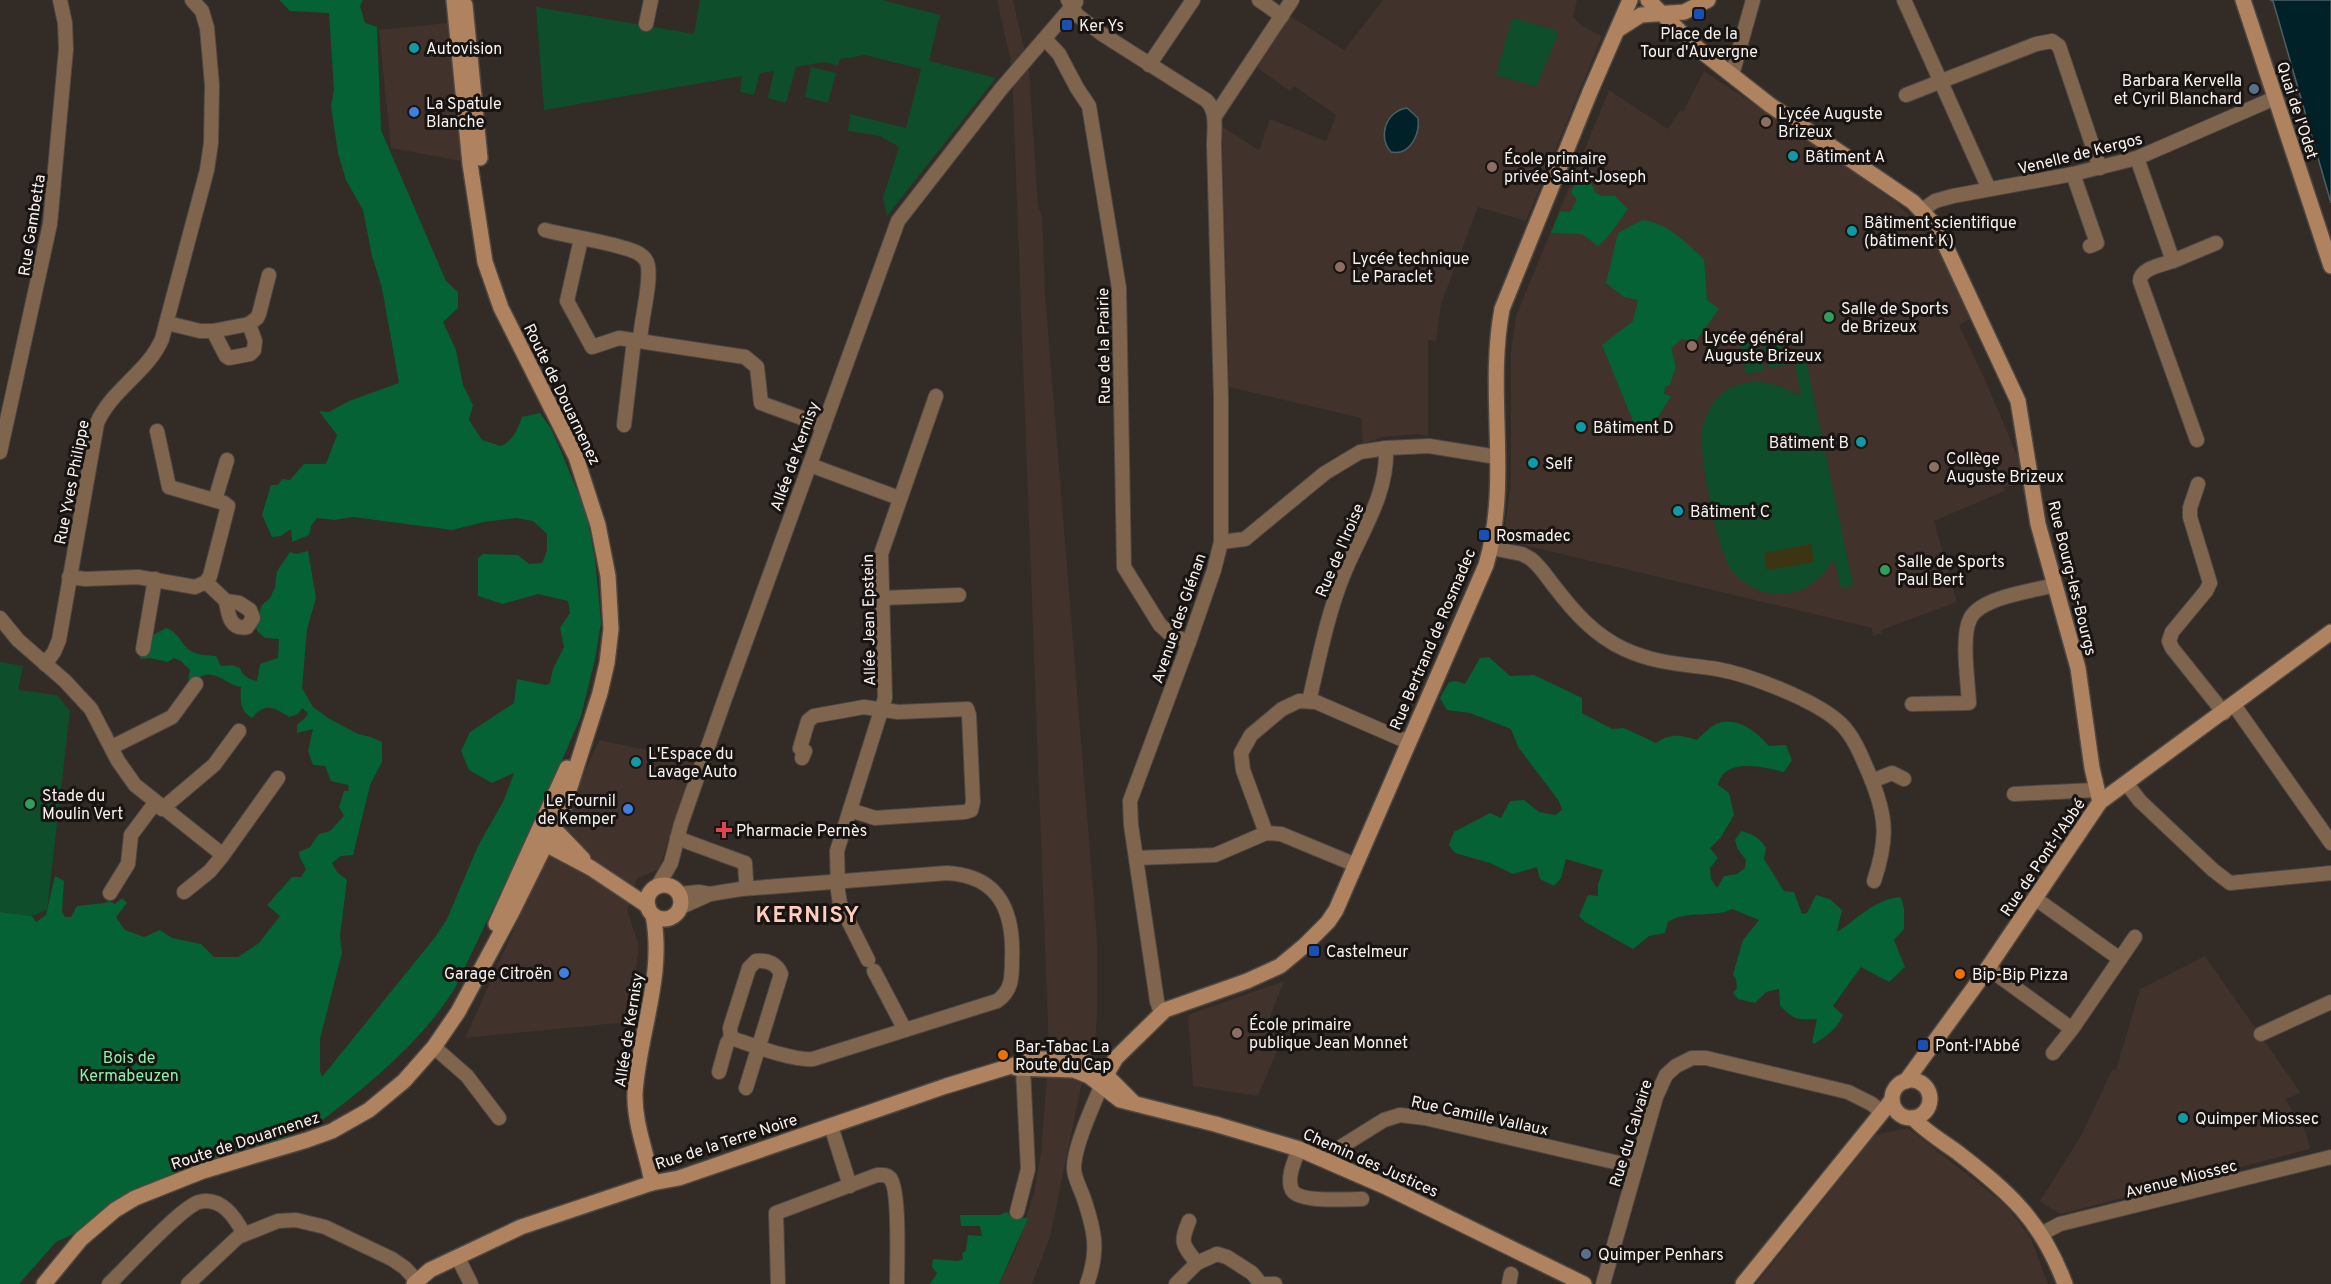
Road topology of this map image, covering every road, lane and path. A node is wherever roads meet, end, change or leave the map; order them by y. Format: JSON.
{"nodes":[{"id":1,"x":60,"y":0,"type":"edge"},
{"id":2,"x":454,"y":0,"type":"edge"},
{"id":3,"x":464,"y":0,"type":"edge"},
{"id":4,"x":651,"y":0,"type":"edge"},
{"id":5,"x":1192,"y":0,"type":"edge"},
{"id":6,"x":1259,"y":0,"type":"edge"},
{"id":7,"x":1292,"y":0,"type":"edge"},
{"id":8,"x":1630,"y":0,"type":"edge"},
{"id":9,"x":1648,"y":0,"type":"edge"},
{"id":10,"x":1708,"y":0,"type":"edge"},
{"id":11,"x":1753,"y":0,"type":"edge"},
{"id":12,"x":1904,"y":0,"type":"edge"},
{"id":13,"x":2242,"y":0,"type":"edge"},
{"id":14,"x":1073,"y":2,"type":"edge"},
{"id":15,"x":201,"y":4,"type":"edge"},
{"id":16,"x":1659,"y":12,"type":"junction"},
{"id":17,"x":1282,"y":16,"type":"junction"},
{"id":18,"x":646,"y":24,"type":"dead end"},
{"id":19,"x":1619,"y":29,"type":"junction"},
{"id":20,"x":1045,"y":39,"type":"junction"},
{"id":21,"x":1149,"y":65,"type":"junction"},
{"id":22,"x":1732,"y":75,"type":"junction"},
{"id":23,"x":1941,"y":80,"type":"junction"},
{"id":24,"x":1905,"y":95,"type":"dead end"},
{"id":25,"x":2275,"y":98,"type":"junction"},
{"id":26,"x":1215,"y":116,"type":"junction"},
{"id":27,"x":2137,"y":158,"type":"junction"},
{"id":28,"x":2100,"y":168,"type":"junction"},
{"id":29,"x":2073,"y":174,"type":"junction"},
{"id":30,"x":1989,"y":189,"type":"junction"},
{"id":31,"x":478,"y":206,"type":"junction"},
{"id":32,"x":1922,"y":210,"type":"junction"},
{"id":33,"x":545,"y":230,"type":"dead end"},
{"id":34,"x":581,"y":239,"type":"junction"},
{"id":35,"x":2098,"y":243,"type":"dead end"},
{"id":36,"x":2216,"y":243,"type":"dead end"},
{"id":37,"x":2173,"y":261,"type":"junction"},
{"id":38,"x":2331,"y":266,"type":"edge"},
{"id":39,"x":269,"y":275,"type":"dead end"},
{"id":40,"x":167,"y":323,"type":"junction"},
{"id":41,"x":249,"y":324,"type":"junction"},
{"id":42,"x":213,"y":331,"type":"junction"},
{"id":43,"x":637,"y":340,"type":"junction"},
{"id":44,"x":936,"y":396,"type":"dead end"},
{"id":45,"x":624,"y":425,"type":"dead end"},
{"id":46,"x":824,"y":426,"type":"junction"},
{"id":47,"x":157,"y":431,"type":"dead end"},
{"id":48,"x":2198,"y":440,"type":"dead end"},
{"id":49,"x":1386,"y":448,"type":"junction"},
{"id":50,"x":0,"y":452,"type":"edge"},
{"id":51,"x":1497,"y":457,"type":"junction"},
{"id":52,"x":227,"y":460,"type":"dead end"},
{"id":53,"x":810,"y":465,"type":"junction"},
{"id":54,"x":2198,"y":484,"type":"dead end"},
{"id":55,"x":899,"y":498,"type":"junction"},
{"id":56,"x":215,"y":500,"type":"junction"},
{"id":57,"x":1221,"y":542,"type":"junction"},
{"id":58,"x":1491,"y":548,"type":"junction"},
{"id":59,"x":69,"y":577,"type":"junction"},
{"id":60,"x":155,"y":579,"type":"junction"},
{"id":61,"x":206,"y":582,"type":"junction"},
{"id":62,"x":2055,"y":585,"type":"junction"},
{"id":63,"x":959,"y":595,"type":"dead end"},
{"id":64,"x":882,"y":598,"type":"junction"},
{"id":65,"x":226,"y":601,"type":"dead end"},
{"id":66,"x":0,"y":618,"type":"edge"},
{"id":67,"x":0,"y":628,"type":"edge"},
{"id":68,"x":2331,"y":632,"type":"edge"},
{"id":69,"x":18,"y":640,"type":"junction"},
{"id":70,"x":1189,"y":642,"type":"junction"},
{"id":71,"x":143,"y":649,"type":"dead end"},
{"id":72,"x":45,"y":664,"type":"junction"},
{"id":73,"x":196,"y":684,"type":"dead end"},
{"id":74,"x":1309,"y":700,"type":"junction"},
{"id":75,"x":1912,"y":704,"type":"dead end"},
{"id":76,"x":596,"y":706,"type":"junction"},
{"id":77,"x":2229,"y":709,"type":"junction"},
{"id":78,"x":883,"y":710,"type":"junction"},
{"id":79,"x":239,"y":731,"type":"dead end"},
{"id":80,"x":1408,"y":742,"type":"junction"},
{"id":81,"x":112,"y":747,"type":"junction"},
{"id":82,"x":802,"y":758,"type":"dead end"},
{"id":83,"x":278,"y":778,"type":"dead end"},
{"id":84,"x":1904,"y":778,"type":"dead end"},
{"id":85,"x":1872,"y":781,"type":"junction"},
{"id":86,"x":2126,"y":783,"type":"junction"},
{"id":87,"x":2014,"y":794,"type":"dead end"},
{"id":88,"x":2098,"y":796,"type":"junction"},
{"id":89,"x":158,"y":806,"type":"junction"},
{"id":90,"x":563,"y":809,"type":"junction"},
{"id":91,"x":850,"y":810,"type":"junction"},
{"id":92,"x":548,"y":826,"type":"junction"},
{"id":93,"x":1266,"y":833,"type":"junction"},
{"id":94,"x":677,"y":838,"type":"junction"},
{"id":95,"x":541,"y":841,"type":"junction"},
{"id":96,"x":2331,"y":843,"type":"edge"},
{"id":97,"x":571,"y":851,"type":"junction"},
{"id":98,"x":223,"y":855,"type":"junction"},
{"id":99,"x":1136,"y":858,"type":"junction"},
{"id":100,"x":671,"y":862,"type":"junction"},
{"id":101,"x":1356,"y":865,"type":"junction"},
{"id":102,"x":536,"y":866,"type":"junction"},
{"id":103,"x":2331,"y":873,"type":"edge"},
{"id":104,"x":746,"y":880,"type":"dead end"},
{"id":105,"x":837,"y":881,"type":"junction"},
{"id":106,"x":1874,"y":881,"type":"dead end"},
{"id":107,"x":184,"y":892,"type":"dead end"},
{"id":108,"x":110,"y":893,"type":"dead end"},
{"id":109,"x":2036,"y":899,"type":"junction"},
{"id":110,"x":652,"y":900,"type":"junction"},
{"id":111,"x":676,"y":902,"type":"junction"},
{"id":112,"x":2135,"y":938,"type":"dead end"},
{"id":113,"x":658,"y":951,"type":"junction"},
{"id":114,"x":2120,"y":959,"type":"junction"},
{"id":115,"x":1989,"y":968,"type":"junction"},
{"id":116,"x":469,"y":991,"type":"junction"},
{"id":117,"x":2331,"y":1002,"type":"edge"},
{"id":118,"x":1161,"y":1013,"type":"junction"},
{"id":119,"x":2072,"y":1029,"type":"junction"},
{"id":120,"x":905,"y":1030,"type":"junction"},
{"id":121,"x":2261,"y":1034,"type":"dead end"},
{"id":122,"x":731,"y":1038,"type":"junction"},
{"id":123,"x":434,"y":1047,"type":"junction"},
{"id":124,"x":759,"y":1047,"type":"junction"},
{"id":125,"x":1932,"y":1049,"type":"junction"},
{"id":126,"x":2054,"y":1053,"type":"dead end"},
{"id":127,"x":1080,"y":1066,"type":"joint"},
{"id":128,"x":1016,"y":1068,"type":"junction"},
{"id":129,"x":719,"y":1072,"type":"dead end"},
{"id":130,"x":1104,"y":1081,"type":"junction"},
{"id":131,"x":1906,"y":1081,"type":"junction"},
{"id":132,"x":1924,"y":1085,"type":"junction"},
{"id":133,"x":746,"y":1088,"type":"dead end"},
{"id":134,"x":1892,"y":1100,"type":"junction"},
{"id":135,"x":1927,"y":1109,"type":"junction"},
{"id":136,"x":1907,"y":1117,"type":"junction"},
{"id":137,"x":499,"y":1118,"type":"dead end"},
{"id":138,"x":1877,"y":1118,"type":"junction"},
{"id":139,"x":831,"y":1126,"type":"junction"},
{"id":140,"x":1299,"y":1149,"type":"junction"},
{"id":141,"x":1956,"y":1151,"type":"junction"},
{"id":142,"x":2331,"y":1157,"type":"edge"},
{"id":143,"x":1331,"y":1162,"type":"junction"},
{"id":144,"x":1636,"y":1167,"type":"junction"},
{"id":145,"x":652,"y":1183,"type":"junction"},
{"id":146,"x":850,"y":1186,"type":"junction"},
{"id":147,"x":1362,"y":1199,"type":"dead end"},
{"id":148,"x":1017,"y":1212,"type":"dead end"},
{"id":149,"x":1189,"y":1221,"type":"dead end"},
{"id":150,"x":244,"y":1234,"type":"junction"},
{"id":151,"x":2041,"y":1234,"type":"junction"},
{"id":152,"x":458,"y":1258,"type":"junction"},
{"id":153,"x":1197,"y":1263,"type":"junction"},
{"id":154,"x":1748,"y":1278,"type":"edge"},
{"id":155,"x":416,"y":1282,"type":"edge"},
{"id":156,"x":44,"y":1284,"type":"edge"},
{"id":157,"x":110,"y":1284,"type":"edge"},
{"id":158,"x":188,"y":1284,"type":"edge"},
{"id":159,"x":471,"y":1284,"type":"edge"},
{"id":160,"x":778,"y":1284,"type":"edge"},
{"id":161,"x":897,"y":1284,"type":"edge"},
{"id":162,"x":1087,"y":1284,"type":"edge"},
{"id":163,"x":1176,"y":1284,"type":"edge"},
{"id":164,"x":1263,"y":1284,"type":"edge"},
{"id":165,"x":1275,"y":1284,"type":"edge"},
{"id":166,"x":1584,"y":1284,"type":"edge"},
{"id":167,"x":1603,"y":1284,"type":"edge"},
{"id":168,"x":1737,"y":1284,"type":"edge"},
{"id":169,"x":2065,"y":1284,"type":"edge"}],
"edges":[{"from":1,"to":50,"type":"street","name":"Rue Gambetta"},
{"from":2,"to":31,"type":"street","name":"Route de Douarnenez"},
{"from":3,"to":31,"type":"street","name":"Route de Douarnenez"},
{"from":4,"to":18,"type":"street"},
{"from":5,"to":21,"type":"street"},
{"from":6,"to":17,"type":"street"},
{"from":7,"to":17,"type":"street"},
{"from":8,"to":19,"type":"street","name":"Rue Bertrand de Rosmadec"},
{"from":9,"to":16,"type":"street"},
{"from":10,"to":16,"type":"street"},
{"from":11,"to":22,"type":"street"},
{"from":12,"to":23,"type":"street"},
{"from":13,"to":25,"type":"street","name":"Quai de l'Odet"},
{"from":14,"to":20,"type":"street","name":"Allée de Kernisy"},
{"from":14,"to":21,"type":"street"},
{"from":15,"to":40,"type":"street","name":"Rue Yves Philippe"},
{"from":16,"to":19,"type":"street"},
{"from":16,"to":22,"type":"street","name":"Rue Bourg-les-Bourgs"},
{"from":17,"to":26,"type":"street"},
{"from":19,"to":51,"type":"street","name":"Rue Bertrand de Rosmadec"},
{"from":20,"to":46,"type":"street","name":"Allée de Kernisy"},
{"from":20,"to":70,"type":"street","name":"Rue de la Prairie"},
{"from":21,"to":26,"type":"street"},
{"from":22,"to":32,"type":"street","name":"Rue Bourg-les-Bourgs"},
{"from":23,"to":24,"type":"street"},
{"from":23,"to":28,"type":"street"},
{"from":23,"to":30,"type":"street"},
{"from":25,"to":27,"type":"street","name":"Venelle de Kergos"},
{"from":25,"to":38,"type":"street","name":"Quai de l'Odet"},
{"from":26,"to":57,"type":"street","name":"Avenue des Glénan"},
{"from":27,"to":28,"type":"street","name":"Venelle de Kergos"},
{"from":27,"to":37,"type":"street"},
{"from":28,"to":29,"type":"street","name":"Venelle de Kergos"},
{"from":29,"to":30,"type":"street","name":"Venelle de Kergos"},
{"from":29,"to":35,"type":"street"},
{"from":30,"to":32,"type":"street","name":"Venelle de Kergos"},
{"from":31,"to":76,"type":"street","name":"Route de Douarnenez"},
{"from":32,"to":62,"type":"street","name":"Rue Bourg-les-Bourgs"},
{"from":33,"to":34,"type":"street"},
{"from":34,"to":43,"type":"street"},
{"from":34,"to":43,"type":"street"},
{"from":36,"to":37,"type":"street"},
{"from":37,"to":48,"type":"street"},
{"from":39,"to":41,"type":"street"},
{"from":40,"to":42,"type":"street"},
{"from":40,"to":59,"type":"street","name":"Rue Yves Philippe"},
{"from":41,"to":42,"type":"street"},
{"from":41,"to":42,"type":"street"},
{"from":43,"to":45,"type":"street"},
{"from":43,"to":46,"type":"street"},
{"from":44,"to":55,"type":"street","name":"Allée Jean Epstein"},
{"from":46,"to":53,"type":"street","name":"Allée de Kernisy"},
{"from":47,"to":56,"type":"street"},
{"from":49,"to":51,"type":"street"},
{"from":49,"to":57,"type":"street"},
{"from":49,"to":74,"type":"street","name":"Rue de l'Iroise"},
{"from":51,"to":58,"type":"street","name":"Rue Bertrand de Rosmadec"},
{"from":52,"to":56,"type":"street"},
{"from":53,"to":55,"type":"street"},
{"from":53,"to":94,"type":"street","name":"Allée de Kernisy"},
{"from":54,"to":77,"type":"street"},
{"from":55,"to":64,"type":"street","name":"Allée Jean Epstein"},
{"from":56,"to":61,"type":"street"},
{"from":57,"to":70,"type":"street","name":"Avenue des Glénan"},
{"from":58,"to":80,"type":"street","name":"Rue Bertrand de Rosmadec"},
{"from":58,"to":85,"type":"street"},
{"from":59,"to":60,"type":"street"},
{"from":59,"to":72,"type":"street","name":"Rue Yves Philippe"},
{"from":60,"to":61,"type":"street"},
{"from":60,"to":71,"type":"street"},
{"from":61,"to":65,"type":"street"},
{"from":62,"to":75,"type":"street"},
{"from":62,"to":88,"type":"street","name":"Rue Bourg-les-Bourgs"},
{"from":63,"to":64,"type":"street"},
{"from":64,"to":78,"type":"street","name":"Allée Jean Epstein"},
{"from":66,"to":69,"type":"street"},
{"from":67,"to":69,"type":"street"},
{"from":68,"to":77,"type":"street","name":"Rue de Pont-l'Abbé"},
{"from":69,"to":72,"type":"street"},
{"from":70,"to":99,"type":"street","name":"Avenue des Glénan"},
{"from":72,"to":81,"type":"street"},
{"from":73,"to":81,"type":"street"},
{"from":74,"to":80,"type":"street"},
{"from":74,"to":93,"type":"street"},
{"from":76,"to":90,"type":"street","name":"Route de Douarnenez"},
{"from":76,"to":92,"type":"street","name":"Route de Douarnenez"},
{"from":77,"to":86,"type":"street","name":"Rue de Pont-l'Abbé"},
{"from":77,"to":96,"type":"street"},
{"from":78,"to":82,"type":"street"},
{"from":78,"to":91,"type":"street","name":"Allée Jean Epstein"},
{"from":78,"to":91,"type":"street"},
{"from":79,"to":89,"type":"street"},
{"from":80,"to":101,"type":"street","name":"Rue Bertrand de Rosmadec"},
{"from":81,"to":89,"type":"street"},
{"from":83,"to":98,"type":"street"},
{"from":84,"to":85,"type":"street"},
{"from":85,"to":106,"type":"street"},
{"from":86,"to":88,"type":"street","name":"Rue de Pont-l'Abbé"},
{"from":86,"to":103,"type":"street"},
{"from":87,"to":88,"type":"street"},
{"from":88,"to":109,"type":"street","name":"Rue de Pont-l'Abbé"},
{"from":89,"to":98,"type":"street"},
{"from":89,"to":108,"type":"street"},
{"from":90,"to":92,"type":"street","name":"Route de Douarnenez"},
{"from":90,"to":97,"type":"street"},
{"from":91,"to":105,"type":"street","name":"Allée Jean Epstein"},
{"from":92,"to":95,"type":"street","name":"Route de Douarnenez"},
{"from":92,"to":97,"type":"street"},
{"from":93,"to":99,"type":"street"},
{"from":93,"to":101,"type":"street"},
{"from":94,"to":100,"type":"street","name":"Allée de Kernisy"},
{"from":94,"to":104,"type":"street"},
{"from":95,"to":97,"type":"street"},
{"from":95,"to":102,"type":"street","name":"Route de Douarnenez"},
{"from":95,"to":116,"type":"street","name":"Route de Douarnenez"},
{"from":97,"to":102,"type":"street"},
{"from":97,"to":110,"type":"street"},
{"from":98,"to":107,"type":"street"},
{"from":99,"to":118,"type":"street","name":"Avenue des Glénan"},
{"from":100,"to":110,"type":"street","name":"Allée de Kernisy"},
{"from":100,"to":111,"type":"street","name":"Allée de Kernisy"},
{"from":101,"to":118,"type":"street","name":"Rue Bertrand de Rosmadec"},
{"from":102,"to":116,"type":"street","name":"Route de Douarnenez"},
{"from":105,"to":111,"type":"street"},
{"from":105,"to":120,"type":"street","name":"Allée Jean Epstein"},
{"from":105,"to":120,"type":"street"},
{"from":109,"to":114,"type":"street"},
{"from":109,"to":115,"type":"street","name":"Rue de Pont-l'Abbé"},
{"from":110,"to":111,"type":"street"},
{"from":110,"to":111,"type":"street"},
{"from":110,"to":113,"type":"street","name":"Allée de Kernisy"},
{"from":111,"to":113,"type":"street","name":"Allée de Kernisy"},
{"from":112,"to":114,"type":"street"},
{"from":113,"to":145,"type":"street","name":"Allée de Kernisy"},
{"from":114,"to":119,"type":"street"},
{"from":115,"to":119,"type":"street"},
{"from":115,"to":125,"type":"street","name":"Rue de Pont-l'Abbé"},
{"from":116,"to":123,"type":"street","name":"Route de Douarnenez"},
{"from":117,"to":121,"type":"street"},
{"from":118,"to":130,"type":"street","name":"Rue Bertrand de Rosmadec"},
{"from":119,"to":126,"type":"street"},
{"from":120,"to":124,"type":"street"},
{"from":122,"to":124,"type":"street"},
{"from":122,"to":124,"type":"street"},
{"from":122,"to":129,"type":"street"},
{"from":123,"to":137,"type":"street"},
{"from":123,"to":156,"type":"street","name":"Route de Douarnenez"},
{"from":124,"to":133,"type":"street"},
{"from":125,"to":131,"type":"street","name":"Rue de Pont-l'Abbé"},
{"from":125,"to":132,"type":"street","name":"Rue de Pont-l'Abbé"},
{"from":127,"to":128,"type":"street","name":"Rue de la Terre Noire"},
{"from":127,"to":130,"type":"street","name":"Chemin des Justices"},
{"from":128,"to":139,"type":"street","name":"Rue de la Terre Noire"},
{"from":128,"to":148,"type":"street"},
{"from":130,"to":140,"type":"street","name":"Chemin des Justices"},
{"from":130,"to":162,"type":"street"},
{"from":131,"to":132,"type":"street"},
{"from":131,"to":134,"type":"street"},
{"from":132,"to":135,"type":"street"},
{"from":134,"to":136,"type":"street"},
{"from":134,"to":138,"type":"street"},
{"from":135,"to":136,"type":"street"},
{"from":135,"to":141,"type":"street"},
{"from":136,"to":138,"type":"street"},
{"from":136,"to":141,"type":"street"},
{"from":138,"to":144,"type":"street","name":"Rue du Calvaire"},
{"from":138,"to":154,"type":"street"},
{"from":139,"to":145,"type":"street","name":"Rue de la Terre Noire"},
{"from":139,"to":146,"type":"street"},
{"from":140,"to":143,"type":"street","name":"Chemin des Justices"},
{"from":140,"to":147,"type":"street"},
{"from":141,"to":151,"type":"street"},
{"from":142,"to":151,"type":"street","name":"Avenue Miossec"},
{"from":143,"to":144,"type":"street","name":"Rue Camille Vallaux"},
{"from":143,"to":166,"type":"street","name":"Chemin des Justices"},
{"from":144,"to":167,"type":"street","name":"Rue du Calvaire"},
{"from":145,"to":152,"type":"street","name":"Rue de la Terre Noire"},
{"from":146,"to":160,"type":"street"},
{"from":146,"to":161,"type":"street"},
{"from":149,"to":153,"type":"street"},
{"from":150,"to":155,"type":"street"},
{"from":150,"to":157,"type":"street"},
{"from":150,"to":158,"type":"street"},
{"from":151,"to":169,"type":"street"},
{"from":152,"to":155,"type":"street","name":"Rue de la Terre Noire"},
{"from":152,"to":159,"type":"street"},
{"from":153,"to":163,"type":"street"},
{"from":153,"to":164,"type":"street"},
{"from":154,"to":168,"type":"street"},
{"from":164,"to":165,"type":"street"}]}
